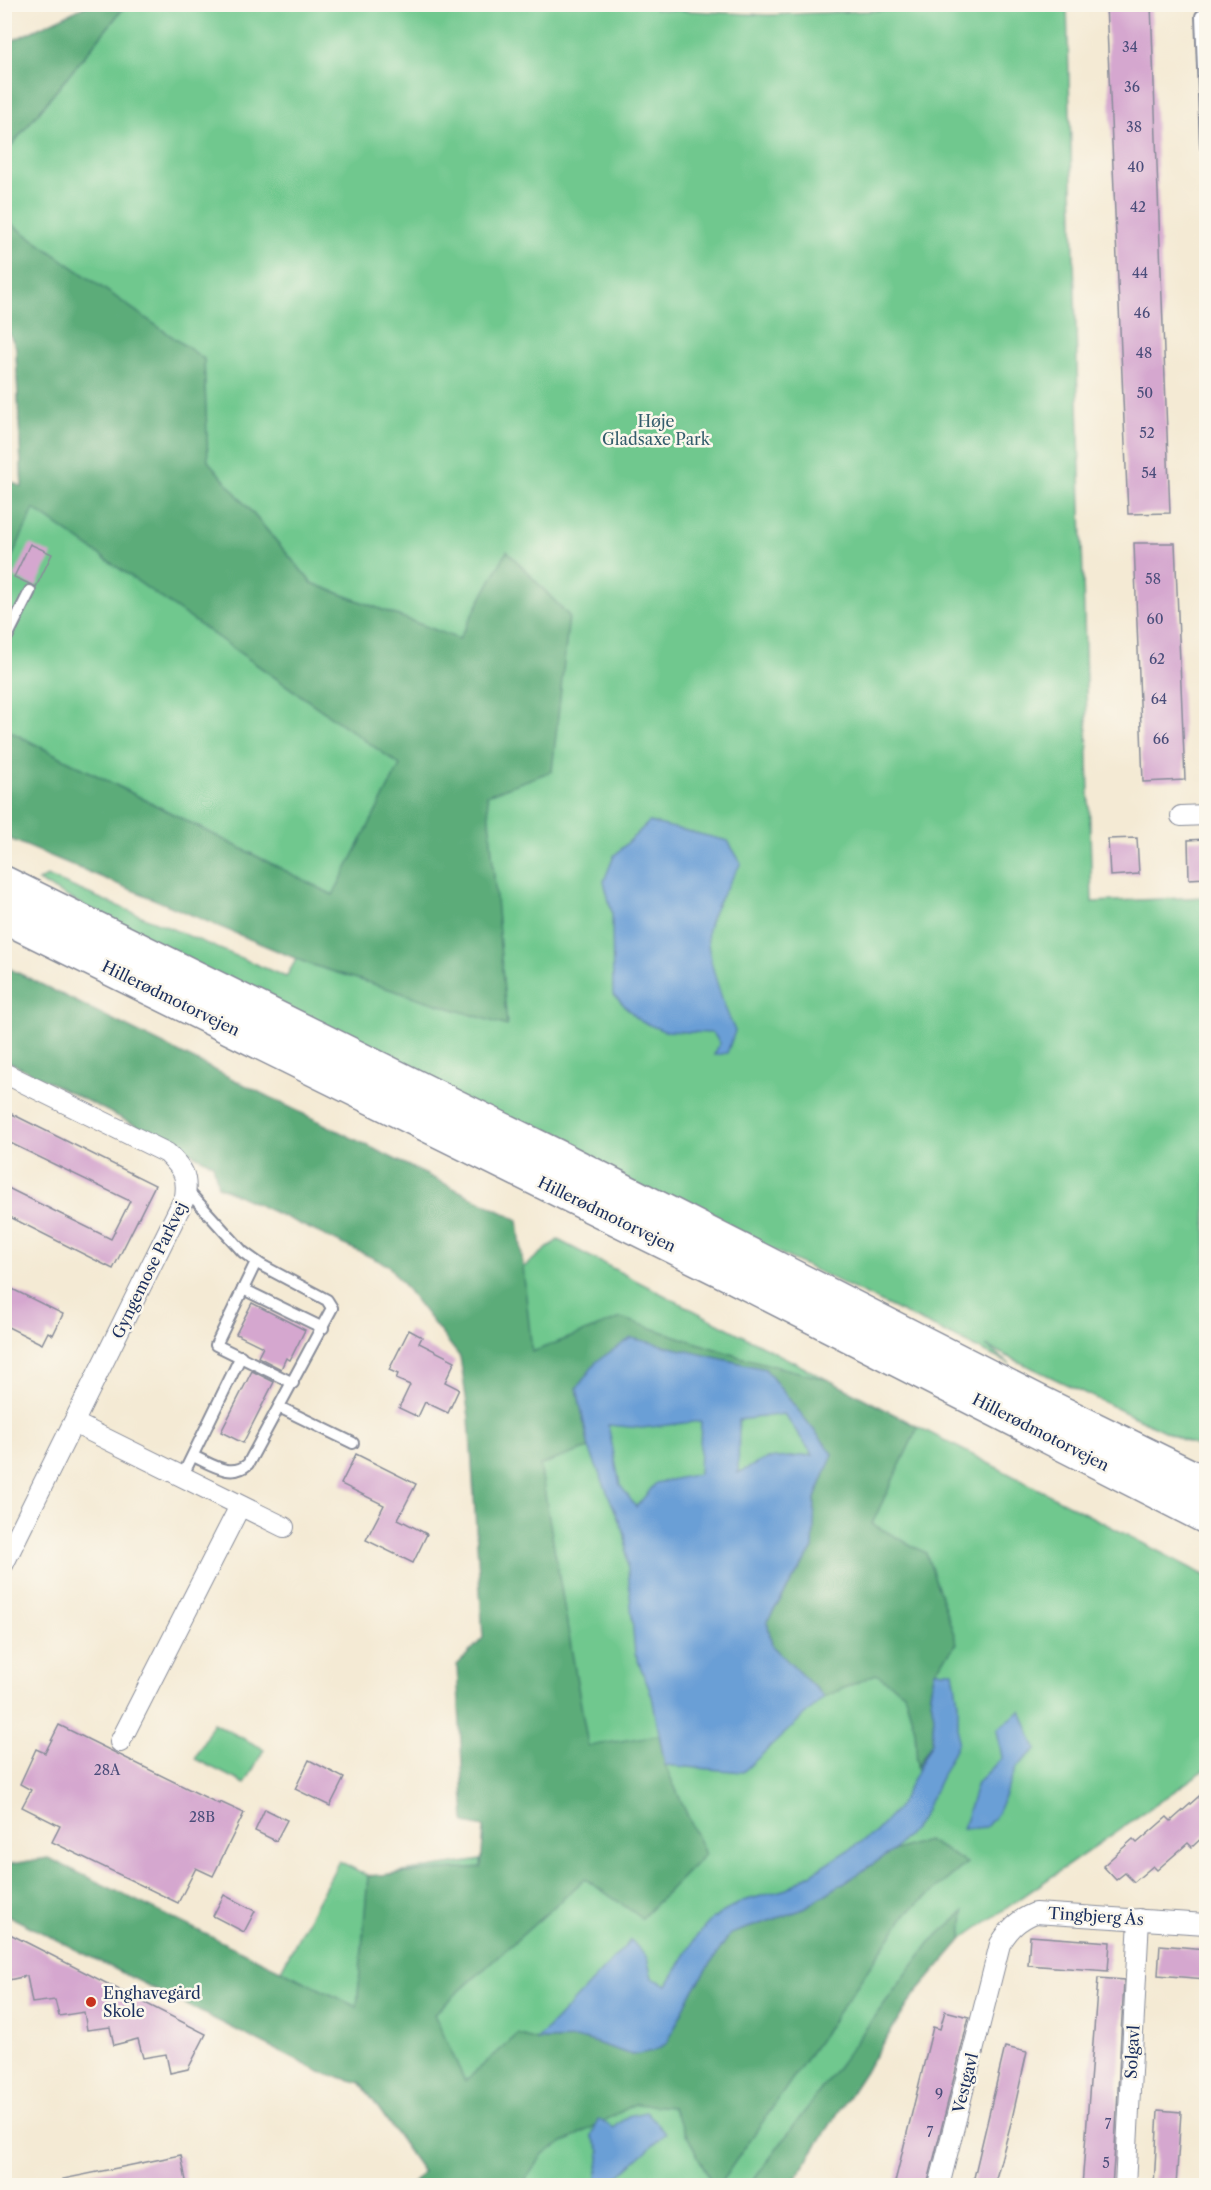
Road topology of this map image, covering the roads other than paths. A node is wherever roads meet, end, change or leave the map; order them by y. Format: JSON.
{"nodes":[{"id":1,"x":1206,"y":16,"type":"edge"},
{"id":2,"x":1206,"y":147,"type":"edge"},
{"id":3,"x":30,"y":591,"type":"dead end"},
{"id":4,"x":4,"y":643,"type":"edge"},
{"id":5,"x":1206,"y":815,"type":"edge"},
{"id":6,"x":1180,"y":816,"type":"dead end"},
{"id":7,"x":4,"y":871,"type":"edge"},
{"id":8,"x":4,"y":883,"type":"edge"},
{"id":9,"x":4,"y":916,"type":"edge"},
{"id":10,"x":4,"y":934,"type":"edge"},
{"id":11,"x":107,"y":934,"type":"junction"},
{"id":12,"x":303,"y":1063,"type":"junction"},
{"id":13,"x":4,"y":1072,"type":"edge"},
{"id":14,"x":186,"y":1188,"type":"junction"},
{"id":15,"x":256,"y":1262,"type":"junction"},
{"id":16,"x":243,"y":1289,"type":"junction"},
{"id":17,"x":323,"y":1328,"type":"junction"},
{"id":18,"x":241,"y":1356,"type":"junction"},
{"id":19,"x":293,"y":1383,"type":"junction"},
{"id":20,"x":279,"y":1407,"type":"junction"},
{"id":21,"x":74,"y":1423,"type":"junction"},
{"id":22,"x":353,"y":1443,"type":"dead end"},
{"id":23,"x":193,"y":1456,"type":"junction"},
{"id":24,"x":182,"y":1477,"type":"junction"},
{"id":25,"x":1206,"y":1484,"type":"edge"},
{"id":26,"x":240,"y":1506,"type":"junction"},
{"id":27,"x":1206,"y":1517,"type":"edge"},
{"id":28,"x":284,"y":1527,"type":"dead end"},
{"id":29,"x":4,"y":1563,"type":"edge"},
{"id":30,"x":120,"y":1742,"type":"dead end"},
{"id":31,"x":1139,"y":1919,"type":"junction"},
{"id":32,"x":1206,"y":1924,"type":"edge"},
{"id":33,"x":991,"y":1980,"type":"joint"},
{"id":34,"x":939,"y":2186,"type":"edge"},
{"id":35,"x":1125,"y":2186,"type":"edge"}],
"edges":[{"from":1,"to":2,"type":"lane"},
{"from":3,"to":4,"type":"lane"},
{"from":5,"to":6,"type":"street"},
{"from":7,"to":11,"type":"highway"},
{"from":8,"to":11,"type":"highway","name":"Hillerødmotorvejen"},
{"from":9,"to":12,"type":"highway","name":"Hillerødmotorvejen"},
{"from":10,"to":12,"type":"highway"},
{"from":11,"to":25,"type":"highway","name":"Hillerødmotorvejen"},
{"from":12,"to":27,"type":"highway","name":"Hillerødmotorvejen"},
{"from":13,"to":14,"type":"street","name":"Gyngemose Parkvej"},
{"from":14,"to":15,"type":"lane"},
{"from":14,"to":21,"type":"street","name":"Gyngemose Parkvej"},
{"from":15,"to":16,"type":"lane"},
{"from":15,"to":17,"type":"lane"},
{"from":16,"to":17,"type":"lane"},
{"from":16,"to":18,"type":"lane"},
{"from":17,"to":19,"type":"lane"},
{"from":18,"to":19,"type":"lane"},
{"from":18,"to":23,"type":"lane"},
{"from":19,"to":20,"type":"lane"},
{"from":20,"to":22,"type":"lane"},
{"from":20,"to":23,"type":"lane"},
{"from":21,"to":24,"type":"street"},
{"from":21,"to":29,"type":"street","name":"Gyngemose Parkvej"},
{"from":23,"to":24,"type":"lane"},
{"from":24,"to":26,"type":"street"},
{"from":26,"to":28,"type":"street"},
{"from":26,"to":30,"type":"street"},
{"from":31,"to":32,"type":"street","name":"Tingbjerg Ås"},
{"from":31,"to":33,"type":"street","name":"Tingbjerg Ås"},
{"from":31,"to":35,"type":"street","name":"Solgavl"},
{"from":33,"to":34,"type":"street","name":"Vestgavl"}]}
